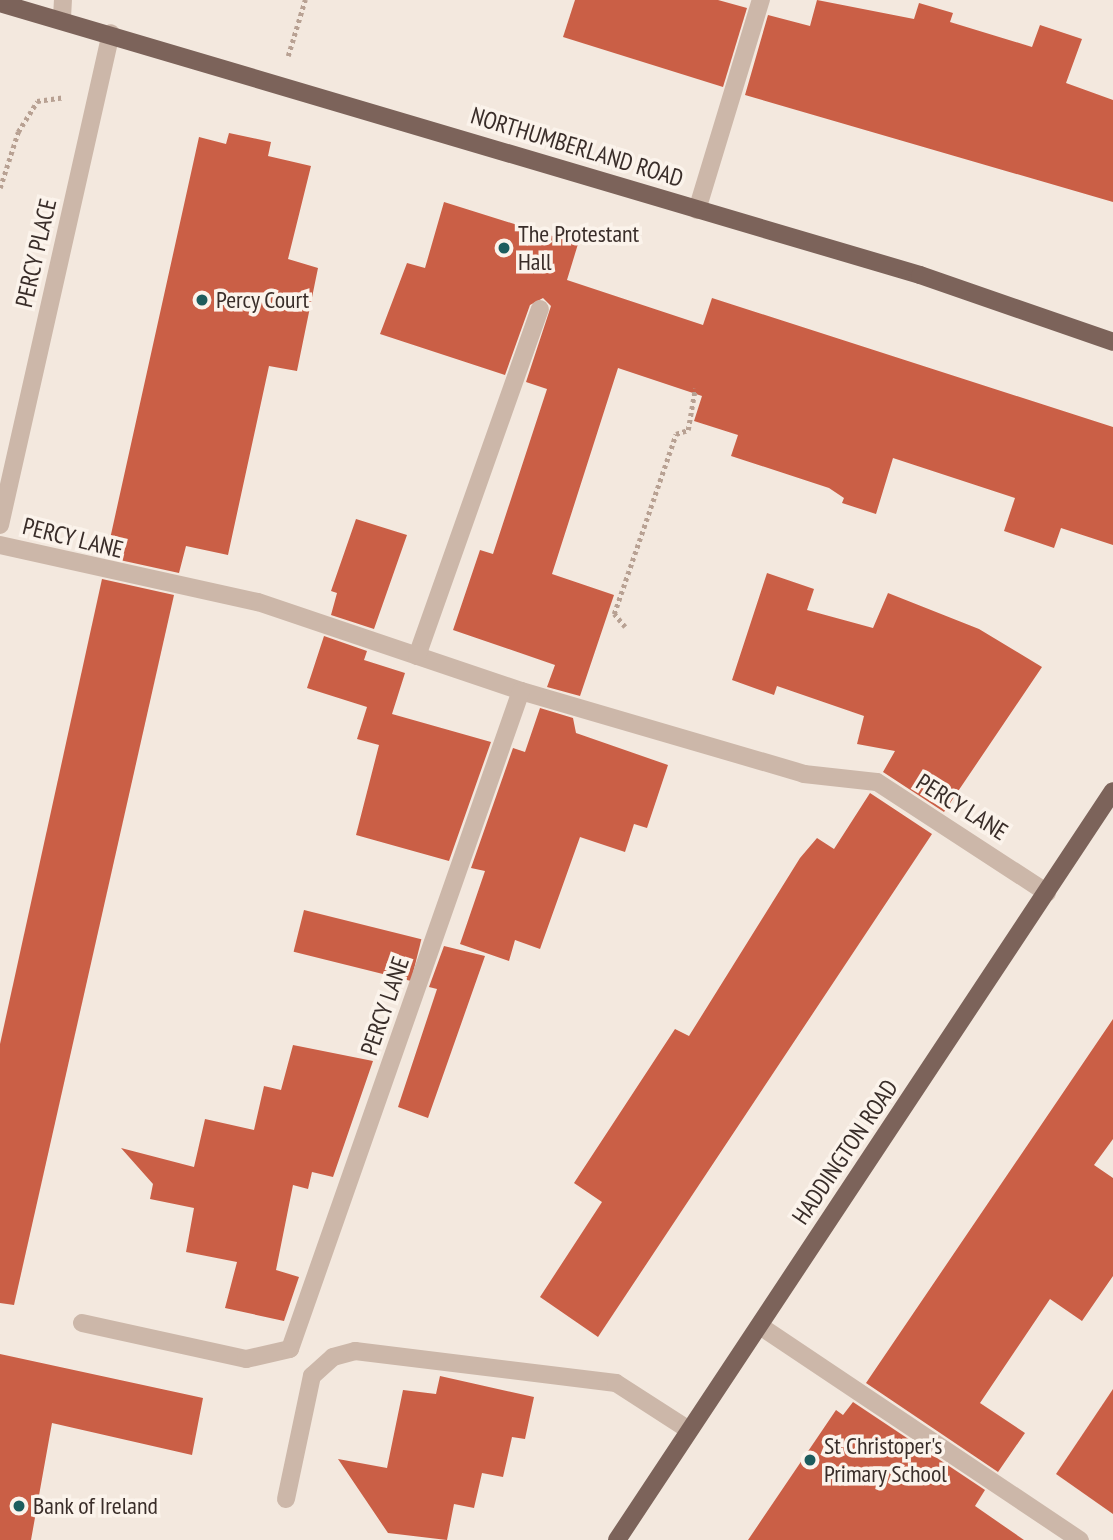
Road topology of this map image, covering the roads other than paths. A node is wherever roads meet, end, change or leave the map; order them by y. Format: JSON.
{"nodes":[{"id":1,"x":761,"y":0,"type":"edge"},
{"id":2,"x":0,"y":3,"type":"edge"},
{"id":3,"x":62,"y":9,"type":"edge"},
{"id":4,"x":111,"y":33,"type":"junction"},
{"id":5,"x":697,"y":210,"type":"junction"},
{"id":6,"x":540,"y":309,"type":"dead end"},
{"id":7,"x":1113,"y":342,"type":"edge"},
{"id":8,"x":0,"y":525,"type":"edge"},
{"id":9,"x":0,"y":545,"type":"edge"},
{"id":10,"x":417,"y":656,"type":"junction"},
{"id":11,"x":520,"y":691,"type":"junction"},
{"id":12,"x":1113,"y":791,"type":"edge"},
{"id":13,"x":1047,"y":893,"type":"junction"},
{"id":14,"x":82,"y":1323,"type":"dead end"},
{"id":15,"x":760,"y":1325,"type":"junction"},
{"id":16,"x":690,"y":1430,"type":"junction"},
{"id":17,"x":286,"y":1499,"type":"dead end"},
{"id":18,"x":617,"y":1540,"type":"edge"},
{"id":19,"x":1080,"y":1540,"type":"edge"}],
"edges":[{"from":1,"to":5,"type":"street"},
{"from":2,"to":3,"type":"main road","name":"NORTHUMBERLAND ROAD"},
{"from":3,"to":4,"type":"main road","name":"NORTHUMBERLAND ROAD"},
{"from":4,"to":5,"type":"main road","name":"NORTHUMBERLAND ROAD"},
{"from":4,"to":8,"type":"street","name":"PERCY PLACE"},
{"from":5,"to":7,"type":"main road","name":"NORTHUMBERLAND ROAD"},
{"from":6,"to":10,"type":"street"},
{"from":9,"to":10,"type":"street","name":"PERCY LANE"},
{"from":10,"to":11,"type":"street","name":"PERCY LANE"},
{"from":11,"to":13,"type":"street","name":"PERCY LANE"},
{"from":11,"to":14,"type":"street","name":"PERCY LANE"},
{"from":12,"to":13,"type":"main road","name":"HADDINGTON ROAD"},
{"from":13,"to":15,"type":"main road","name":"HADDINGTON ROAD"},
{"from":15,"to":16,"type":"main road","name":"HADDINGTON ROAD"},
{"from":15,"to":19,"type":"street"},
{"from":16,"to":17,"type":"street"},
{"from":16,"to":18,"type":"main road","name":"HADDINGTON ROAD"}]}
